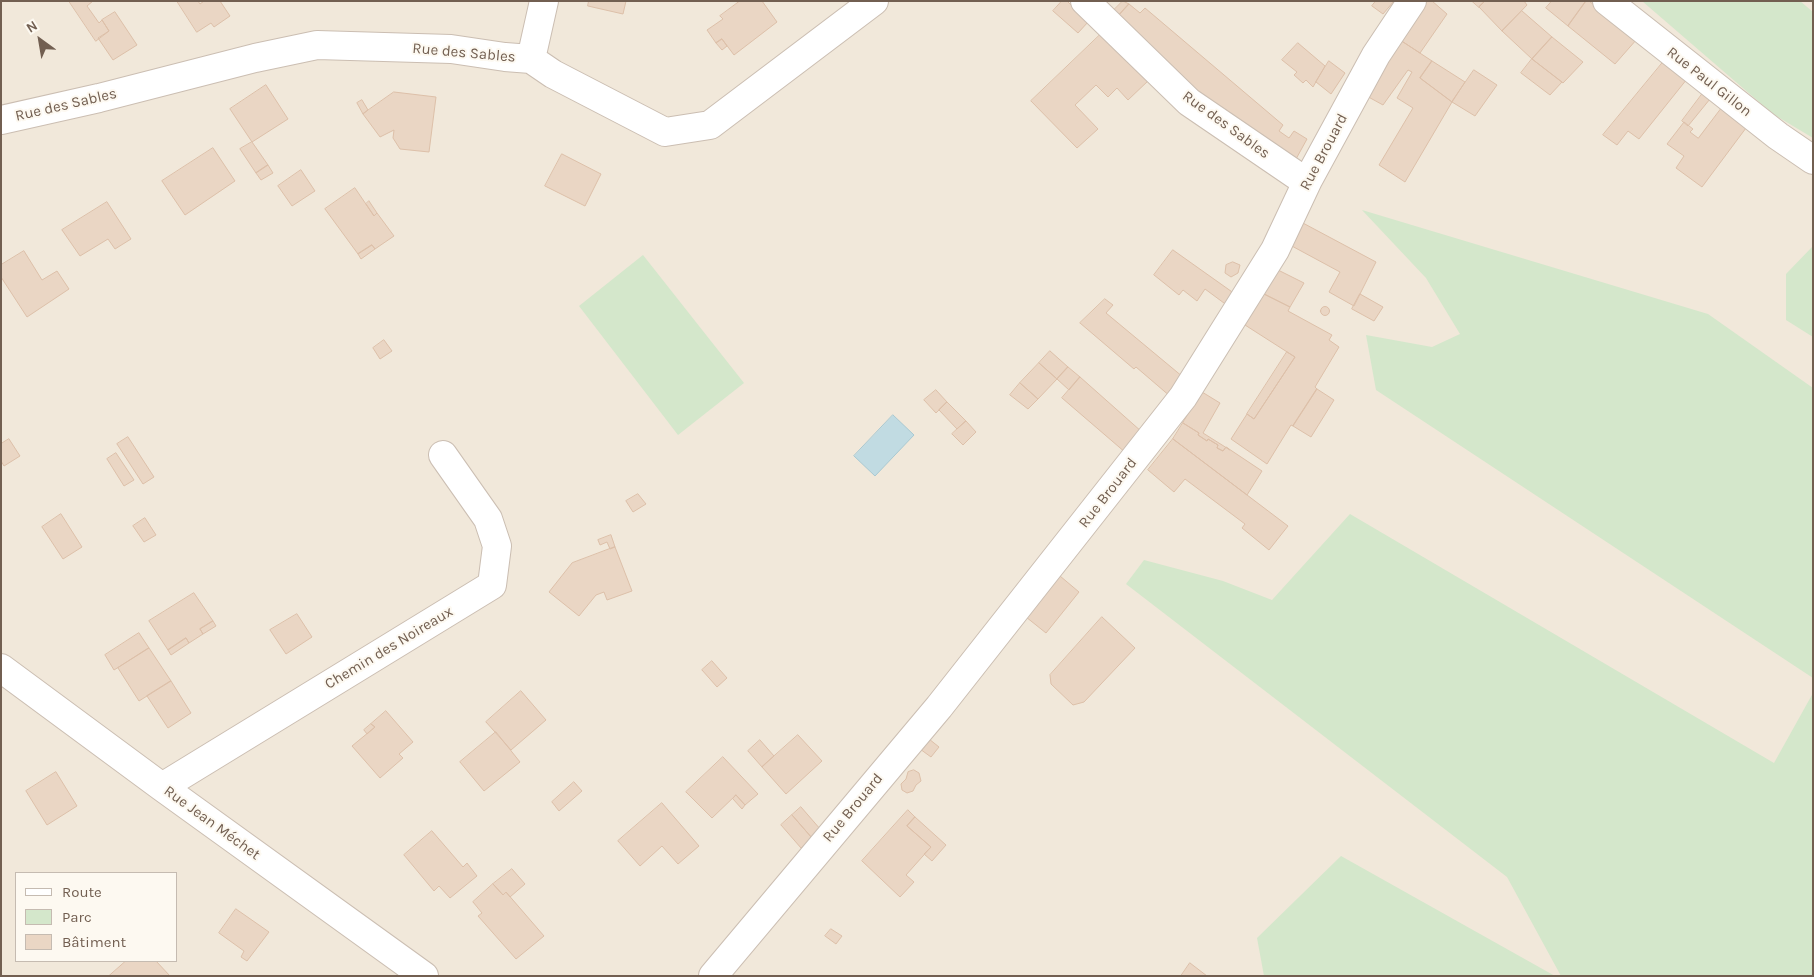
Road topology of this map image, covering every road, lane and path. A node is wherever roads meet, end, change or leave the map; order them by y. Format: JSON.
{"nodes":[{"id":1,"x":544,"y":1,"type":"edge"},
{"id":2,"x":874,"y":1,"type":"edge"},
{"id":3,"x":1085,"y":1,"type":"edge"},
{"id":4,"x":1412,"y":1,"type":"edge"},
{"id":5,"x":1607,"y":1,"type":"edge"},
{"id":6,"x":531,"y":59,"type":"junction"},
{"id":7,"x":1,"y":120,"type":"edge"},
{"id":8,"x":1813,"y":160,"type":"edge"},
{"id":9,"x":1308,"y":180,"type":"junction"},
{"id":10,"x":443,"y":455,"type":"dead end"},
{"id":11,"x":1,"y":668,"type":"edge"},
{"id":12,"x":162,"y":787,"type":"junction"},
{"id":13,"x":741,"y":942,"type":"junction"},
{"id":14,"x":424,"y":976,"type":"edge"},
{"id":15,"x":698,"y":976,"type":"edge"},
{"id":16,"x":714,"y":976,"type":"edge"}],
"edges":[{"from":1,"to":6,"type":"street"},
{"from":2,"to":6,"type":"street","name":"Rue des Sables"},
{"from":3,"to":9,"type":"street","name":"Rue des Sables"},
{"from":4,"to":9,"type":"street","name":"Rue Brouard"},
{"from":5,"to":8,"type":"street","name":"Rue Paul Gillon"},
{"from":6,"to":7,"type":"street","name":"Rue des Sables"},
{"from":9,"to":13,"type":"street","name":"Rue Brouard"},
{"from":10,"to":12,"type":"street","name":"Chemin des Noireaux"},
{"from":11,"to":12,"type":"street","name":"Rue Jean Méchet"},
{"from":12,"to":14,"type":"street","name":"Rue Jean Méchet"},
{"from":13,"to":15,"type":"street","name":"Rue Brouard"},
{"from":13,"to":16,"type":"street","name":"Rue Brouard"}]}
